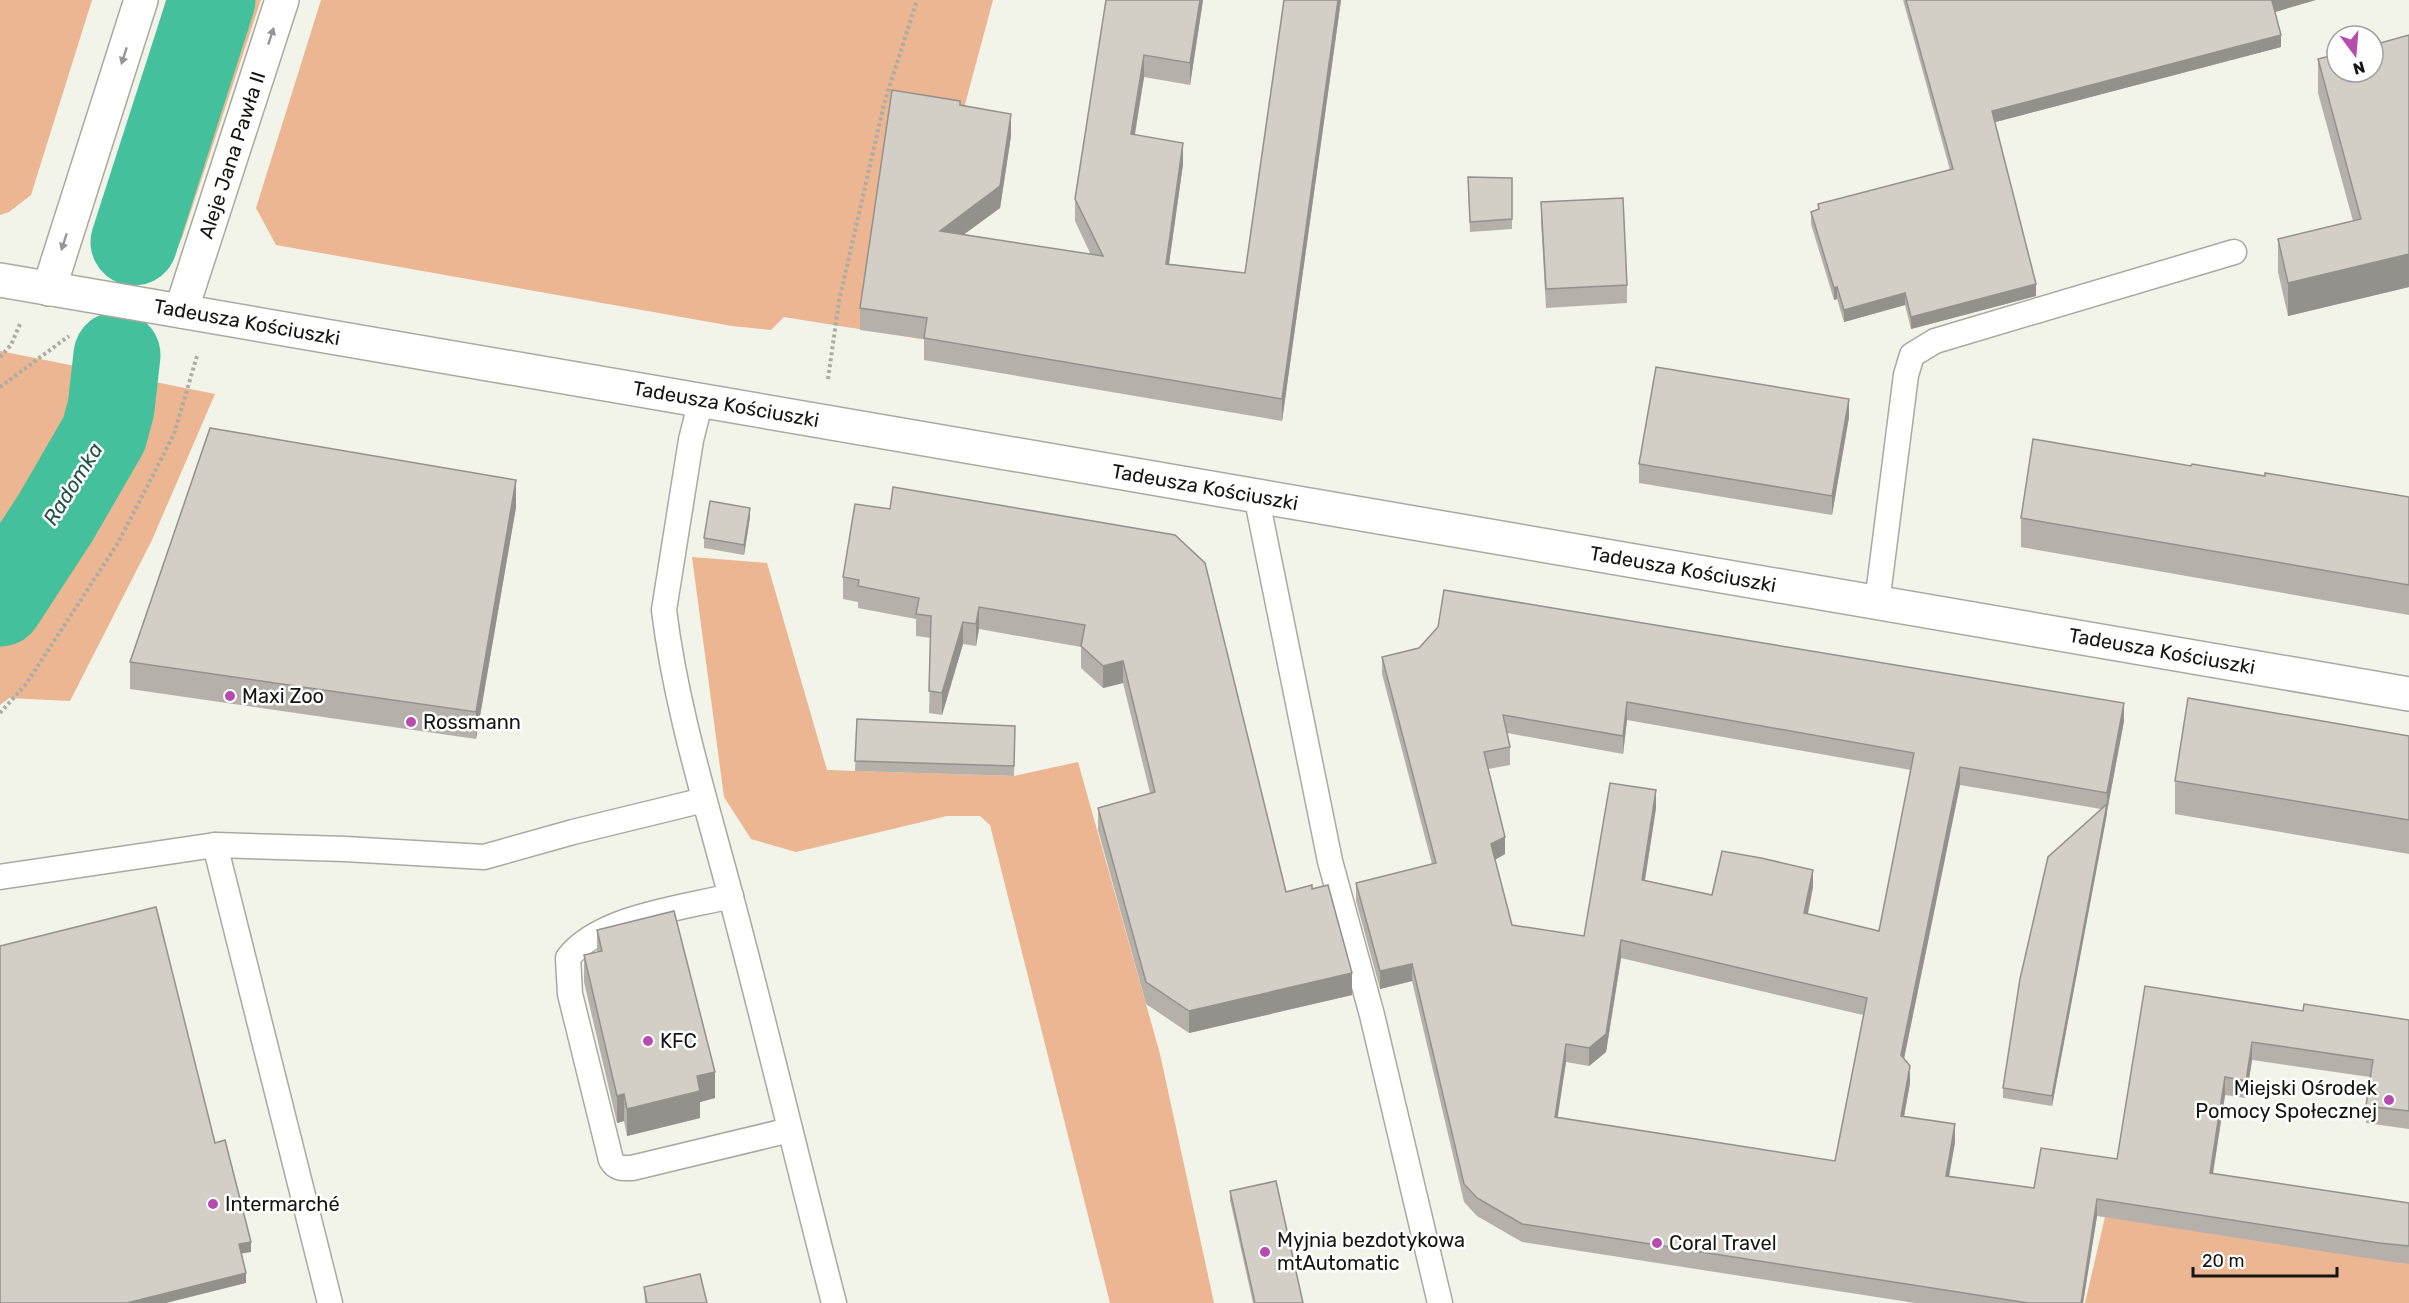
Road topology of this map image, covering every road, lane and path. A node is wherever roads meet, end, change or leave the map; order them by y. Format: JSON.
{"nodes":[{"id":1,"x":141,"y":0,"type":"edge"},
{"id":2,"x":282,"y":0,"type":"edge"},
{"id":3,"x":917,"y":0,"type":"edge"},
{"id":4,"x":2234,"y":252,"type":"dead end"},
{"id":5,"x":0,"y":280,"type":"edge"},
{"id":6,"x":49,"y":288,"type":"junction"},
{"id":7,"x":181,"y":311,"type":"junction"},
{"id":8,"x":20,"y":324,"type":"dead end"},
{"id":9,"x":73,"y":333,"type":"dead end"},
{"id":10,"x":197,"y":355,"type":"dead end"},
{"id":11,"x":0,"y":357,"type":"edge"},
{"id":12,"x":828,"y":379,"type":"dead end"},
{"id":13,"x":0,"y":387,"type":"edge"},
{"id":14,"x":701,"y":400,"type":"junction"},
{"id":15,"x":1256,"y":495,"type":"junction"},
{"id":16,"x":1877,"y":603,"type":"junction"},
{"id":17,"x":2409,"y":694,"type":"edge"},
{"id":18,"x":0,"y":713,"type":"edge"},
{"id":19,"x":704,"y":800,"type":"junction"},
{"id":20,"x":215,"y":845,"type":"junction"},
{"id":21,"x":0,"y":877,"type":"edge"},
{"id":22,"x":731,"y":896,"type":"junction"},
{"id":23,"x":790,"y":1130,"type":"junction"},
{"id":24,"x":330,"y":1303,"type":"edge"},
{"id":25,"x":834,"y":1303,"type":"edge"},
{"id":26,"x":1440,"y":1303,"type":"edge"}],
"edges":[{"from":1,"to":6,"type":"street","one_way":true},
{"from":7,"to":2,"type":"street","name":"Aleje Jana Pawła II","one_way":true},
{"from":3,"to":12,"type":"path"},
{"from":4,"to":16,"type":"lane"},
{"from":5,"to":6,"type":"street","name":"Tadeusza Kościuszki"},
{"from":6,"to":7,"type":"street","name":"Tadeusza Kościuszki"},
{"from":7,"to":14,"type":"street","name":"Tadeusza Kościuszki"},
{"from":8,"to":11,"type":"path"},
{"from":9,"to":13,"type":"path"},
{"from":10,"to":18,"type":"path"},
{"from":14,"to":15,"type":"street","name":"Tadeusza Kościuszki"},
{"from":14,"to":19,"type":"lane"},
{"from":15,"to":16,"type":"street","name":"Tadeusza Kościuszki"},
{"from":15,"to":26,"type":"lane"},
{"from":16,"to":17,"type":"street","name":"Tadeusza Kościuszki"},
{"from":19,"to":20,"type":"lane"},
{"from":19,"to":22,"type":"lane"},
{"from":20,"to":21,"type":"lane"},
{"from":20,"to":24,"type":"lane"},
{"from":22,"to":23,"type":"lane"},
{"from":22,"to":23,"type":"lane"},
{"from":23,"to":25,"type":"lane"}]}
